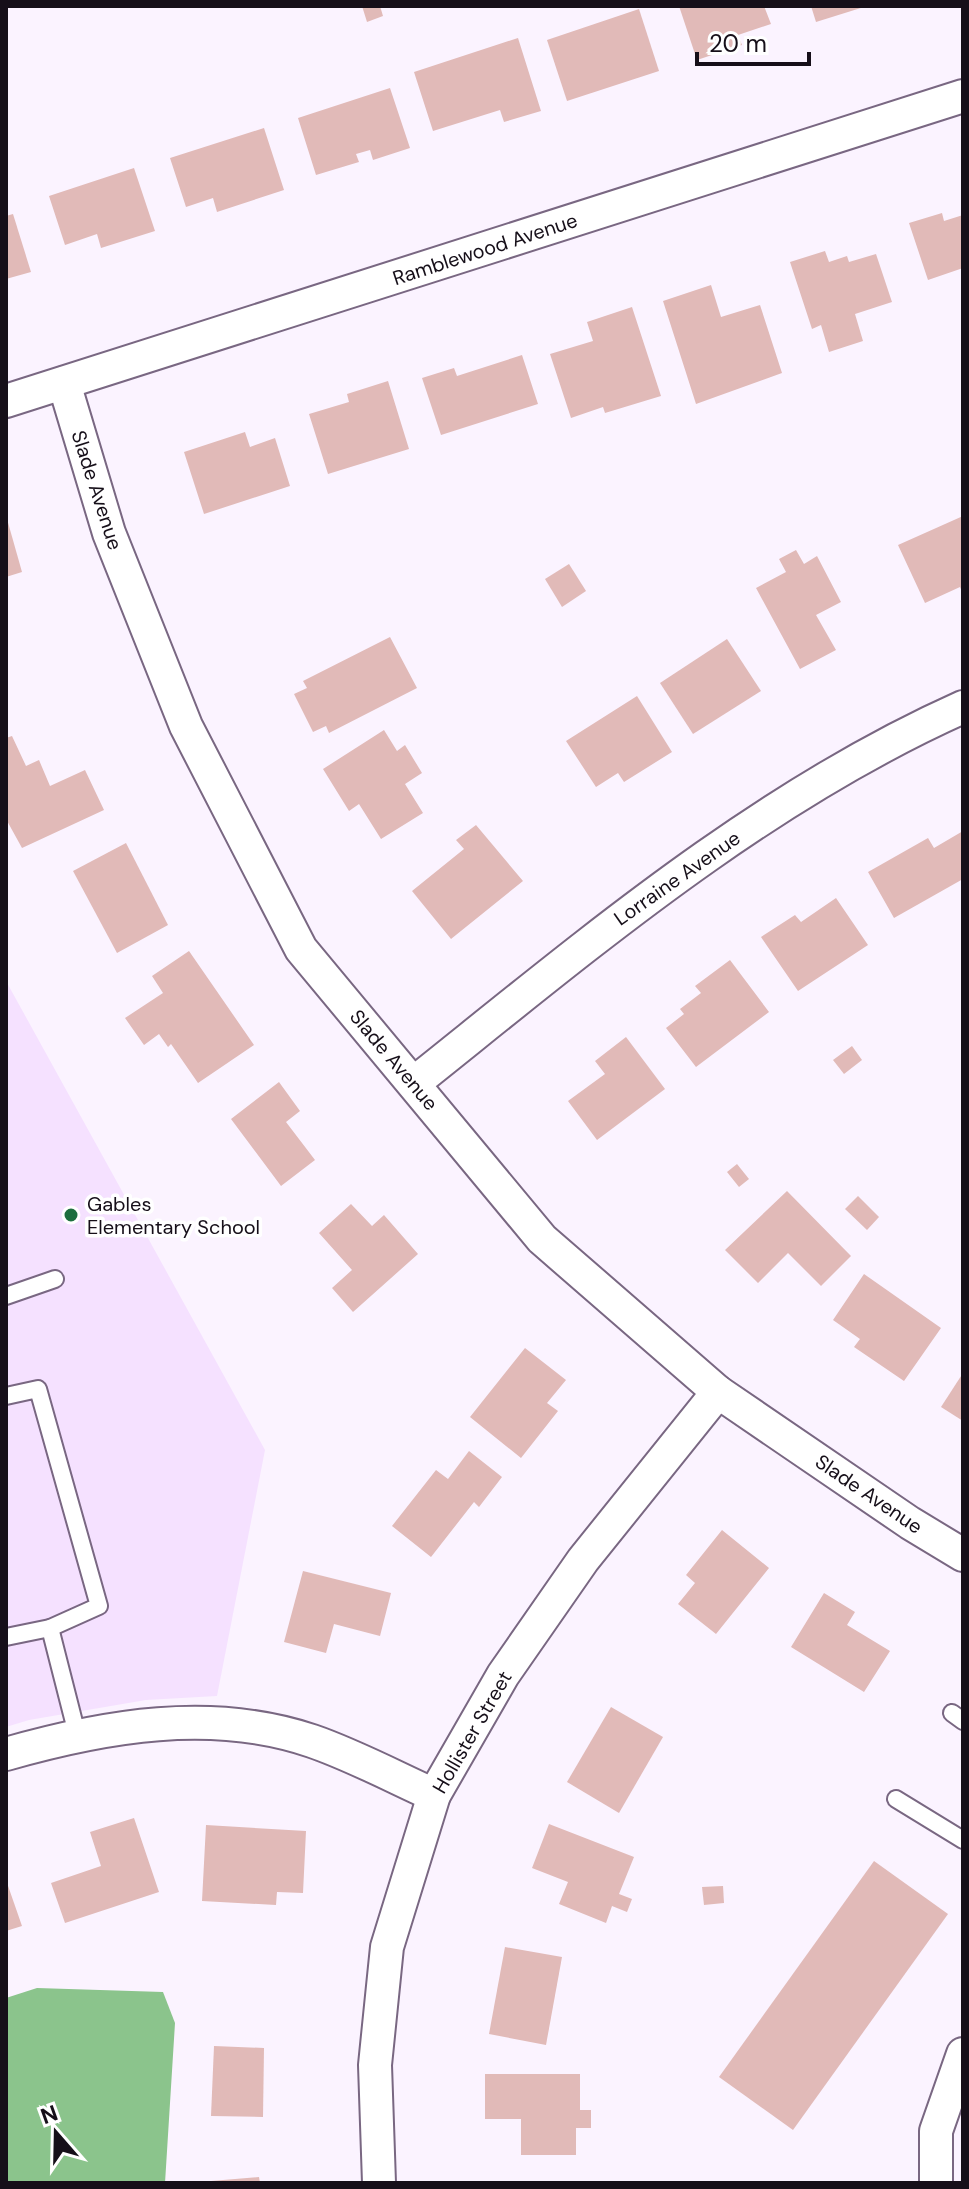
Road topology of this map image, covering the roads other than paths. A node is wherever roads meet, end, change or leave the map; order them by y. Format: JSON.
{"nodes":[{"id":1,"x":963,"y":96,"type":"edge"},
{"id":2,"x":64,"y":383,"type":"junction"},
{"id":3,"x":6,"y":401,"type":"edge"},
{"id":4,"x":963,"y":707,"type":"edge"},
{"id":5,"x":414,"y":1083,"type":"junction"},
{"id":6,"x":55,"y":1279,"type":"dead end"},
{"id":7,"x":6,"y":1296,"type":"edge"},
{"id":8,"x":718,"y":1392,"type":"junction"},
{"id":9,"x":6,"y":1396,"type":"edge"},
{"id":10,"x":963,"y":1555,"type":"edge"},
{"id":11,"x":50,"y":1628,"type":"junction"},
{"id":12,"x":6,"y":1637,"type":"edge"},
{"id":13,"x":77,"y":1734,"type":"junction"},
{"id":14,"x":6,"y":1754,"type":"edge"},
{"id":15,"x":434,"y":1795,"type":"junction"},
{"id":16,"x":896,"y":1799,"type":"dead end"},
{"id":17,"x":963,"y":1840,"type":"edge"},
{"id":18,"x":963,"y":2054,"type":"edge"},
{"id":19,"x":379,"y":2183,"type":"edge"},
{"id":20,"x":936,"y":2183,"type":"edge"}],
"edges":[{"from":1,"to":2,"type":"street","name":"Ramblewood Avenue"},
{"from":2,"to":3,"type":"street","name":"Ramblewood Avenue"},
{"from":2,"to":5,"type":"street","name":"Slade Avenue"},
{"from":4,"to":5,"type":"street","name":"Lorraine Avenue"},
{"from":5,"to":8,"type":"street","name":"Slade Avenue"},
{"from":6,"to":7,"type":"lane"},
{"from":8,"to":10,"type":"street","name":"Slade Avenue"},
{"from":8,"to":15,"type":"street","name":"Hollister Street"},
{"from":9,"to":11,"type":"lane"},
{"from":11,"to":12,"type":"lane"},
{"from":11,"to":13,"type":"lane"},
{"from":13,"to":14,"type":"street"},
{"from":13,"to":15,"type":"street"},
{"from":15,"to":19,"type":"street","name":"Hollister Street"},
{"from":16,"to":17,"type":"lane"},
{"from":18,"to":20,"type":"street"}]}
